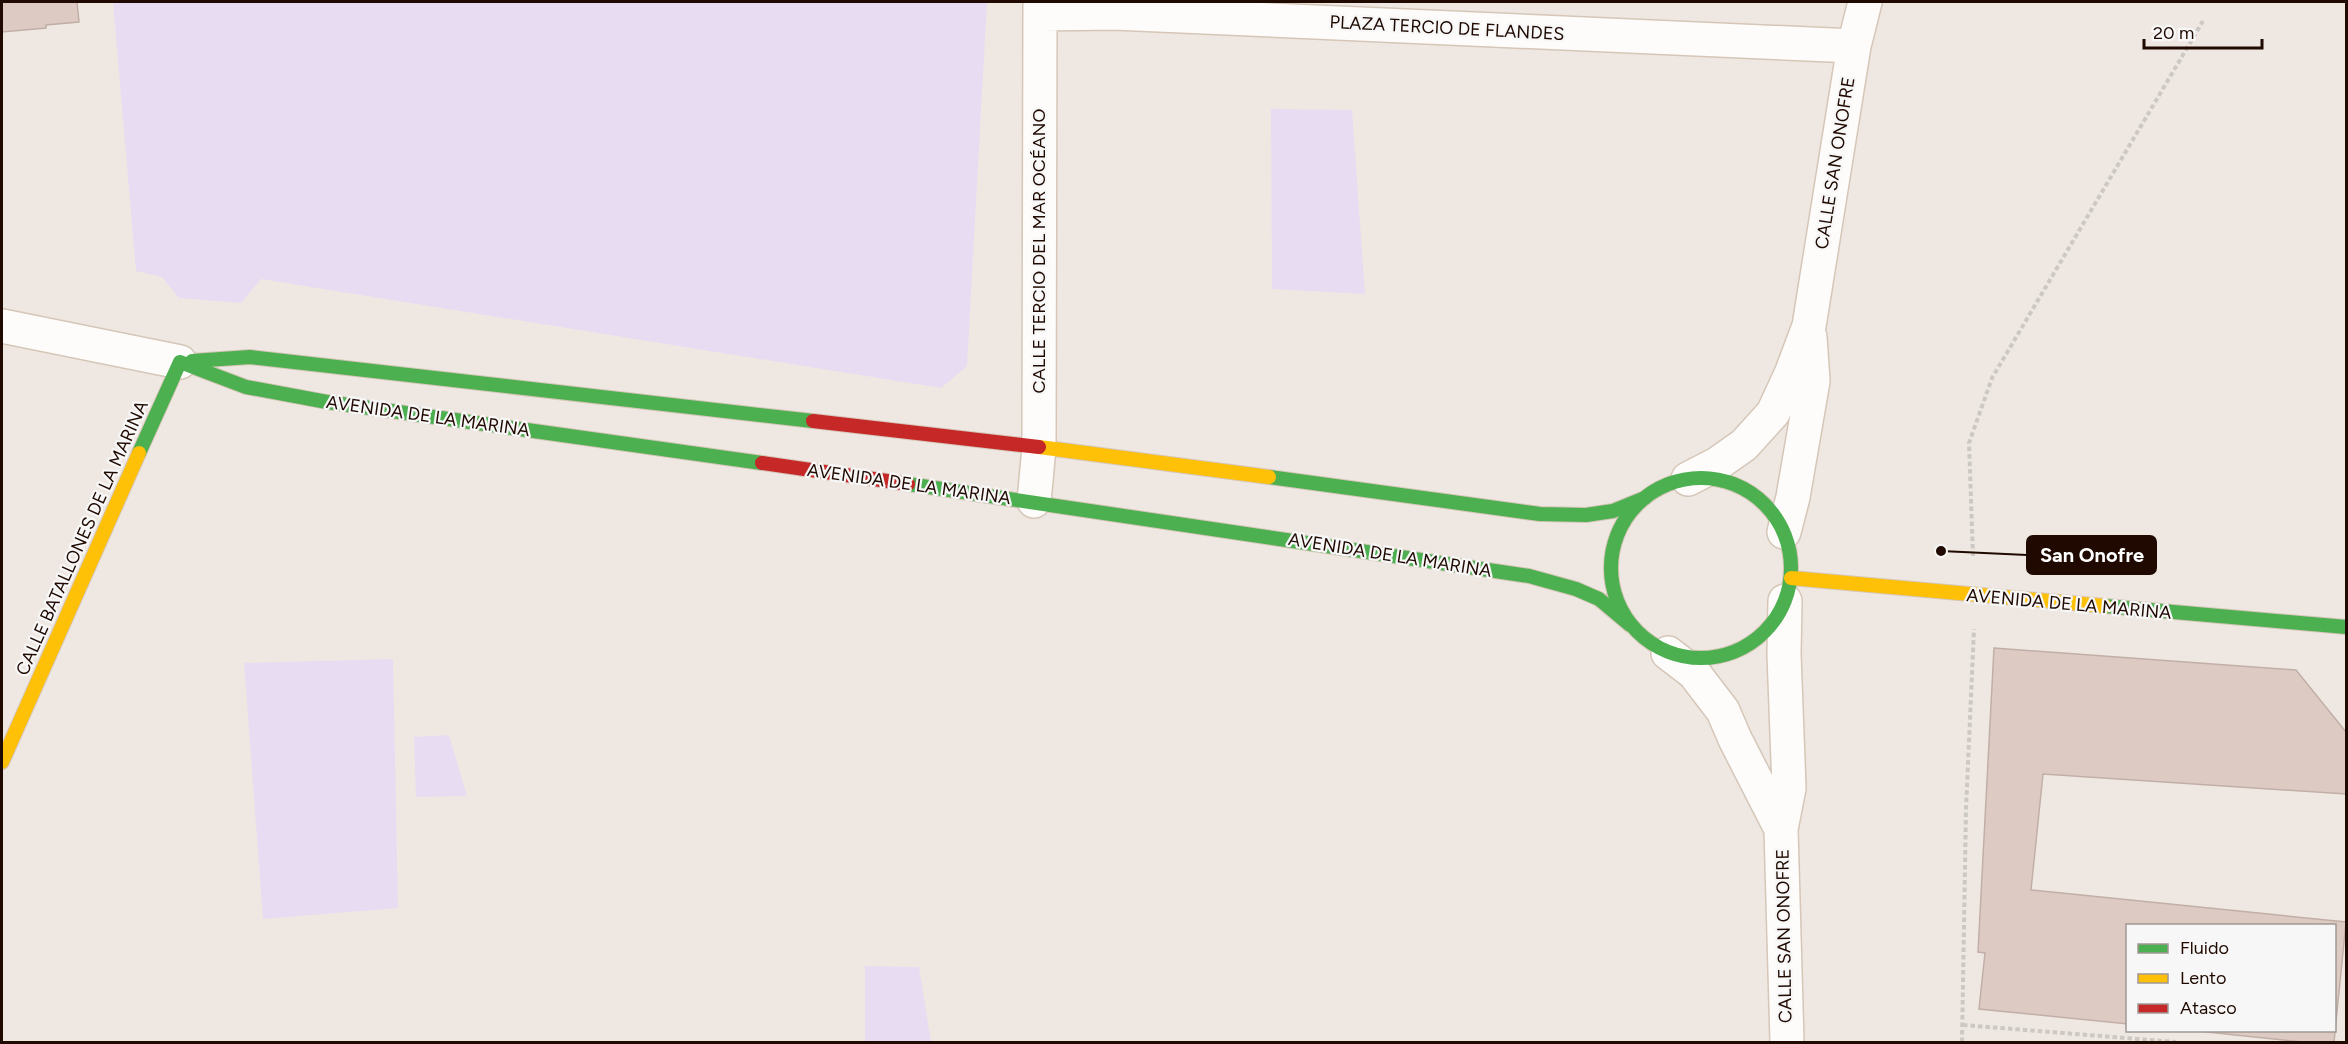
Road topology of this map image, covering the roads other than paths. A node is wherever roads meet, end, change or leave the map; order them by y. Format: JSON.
{"nodes":[{"id":1,"x":1865,"y":2,"type":"edge"},
{"id":2,"x":1040,"y":8,"type":"edge"},
{"id":3,"x":1854,"y":46,"type":"junction"},
{"id":4,"x":2,"y":326,"type":"edge"},
{"id":5,"x":1809,"y":326,"type":"junction"},
{"id":6,"x":180,"y":362,"type":"junction"},
{"id":7,"x":1039,"y":448,"type":"junction"},
{"id":8,"x":1688,"y":478,"type":"junction"},
{"id":9,"x":1645,"y":498,"type":"junction"},
{"id":10,"x":1034,"y":501,"type":"junction"},
{"id":11,"x":1784,"y":532,"type":"junction"},
{"id":12,"x":1788,"y":590,"type":"junction"},
{"id":13,"x":1630,"y":625,"type":"junction"},
{"id":14,"x":2346,"y":627,"type":"edge"},
{"id":15,"x":1668,"y":653,"type":"junction"},
{"id":16,"x":2,"y":762,"type":"edge"},
{"id":17,"x":1781,"y":830,"type":"junction"},
{"id":18,"x":1787,"y":1042,"type":"edge"}],
"edges":[{"from":1,"to":3,"type":"street","name":"CALLE SAN ONOFRE"},
{"from":2,"to":3,"type":"street","name":"PLAZA TERCIO DE FLANDES"},
{"from":2,"to":7,"type":"street","name":"CALLE TERCIO DEL MAR OCÉANO"},
{"from":3,"to":5,"type":"street","name":"CALLE SAN ONOFRE"},
{"from":4,"to":6,"type":"street","name":"AVENIDA DE LA MARINA"},
{"from":5,"to":8,"type":"street"},
{"from":5,"to":11,"type":"street"},
{"from":6,"to":7,"type":"street","name":"AVENIDA DE LA MARINA"},
{"from":6,"to":10,"type":"street","name":"AVENIDA DE LA MARINA"},
{"from":6,"to":16,"type":"street","name":"CALLE BATALLONES DE LA MARINA"},
{"from":7,"to":9,"type":"street","name":"AVENIDA DE LA MARINA"},
{"from":7,"to":10,"type":"street","name":"CALLE TERCIO DEL MAR OCÉANO"},
{"from":8,"to":9,"type":"street"},
{"from":8,"to":11,"type":"street"},
{"from":9,"to":13,"type":"street"},
{"from":10,"to":13,"type":"street","name":"AVENIDA DE LA MARINA"},
{"from":11,"to":12,"type":"street"},
{"from":12,"to":14,"type":"street","name":"AVENIDA DE LA MARINA"},
{"from":12,"to":15,"type":"street"},
{"from":12,"to":17,"type":"street"},
{"from":13,"to":15,"type":"street"},
{"from":15,"to":17,"type":"street"},
{"from":17,"to":18,"type":"street","name":"CALLE SAN ONOFRE"}]}
